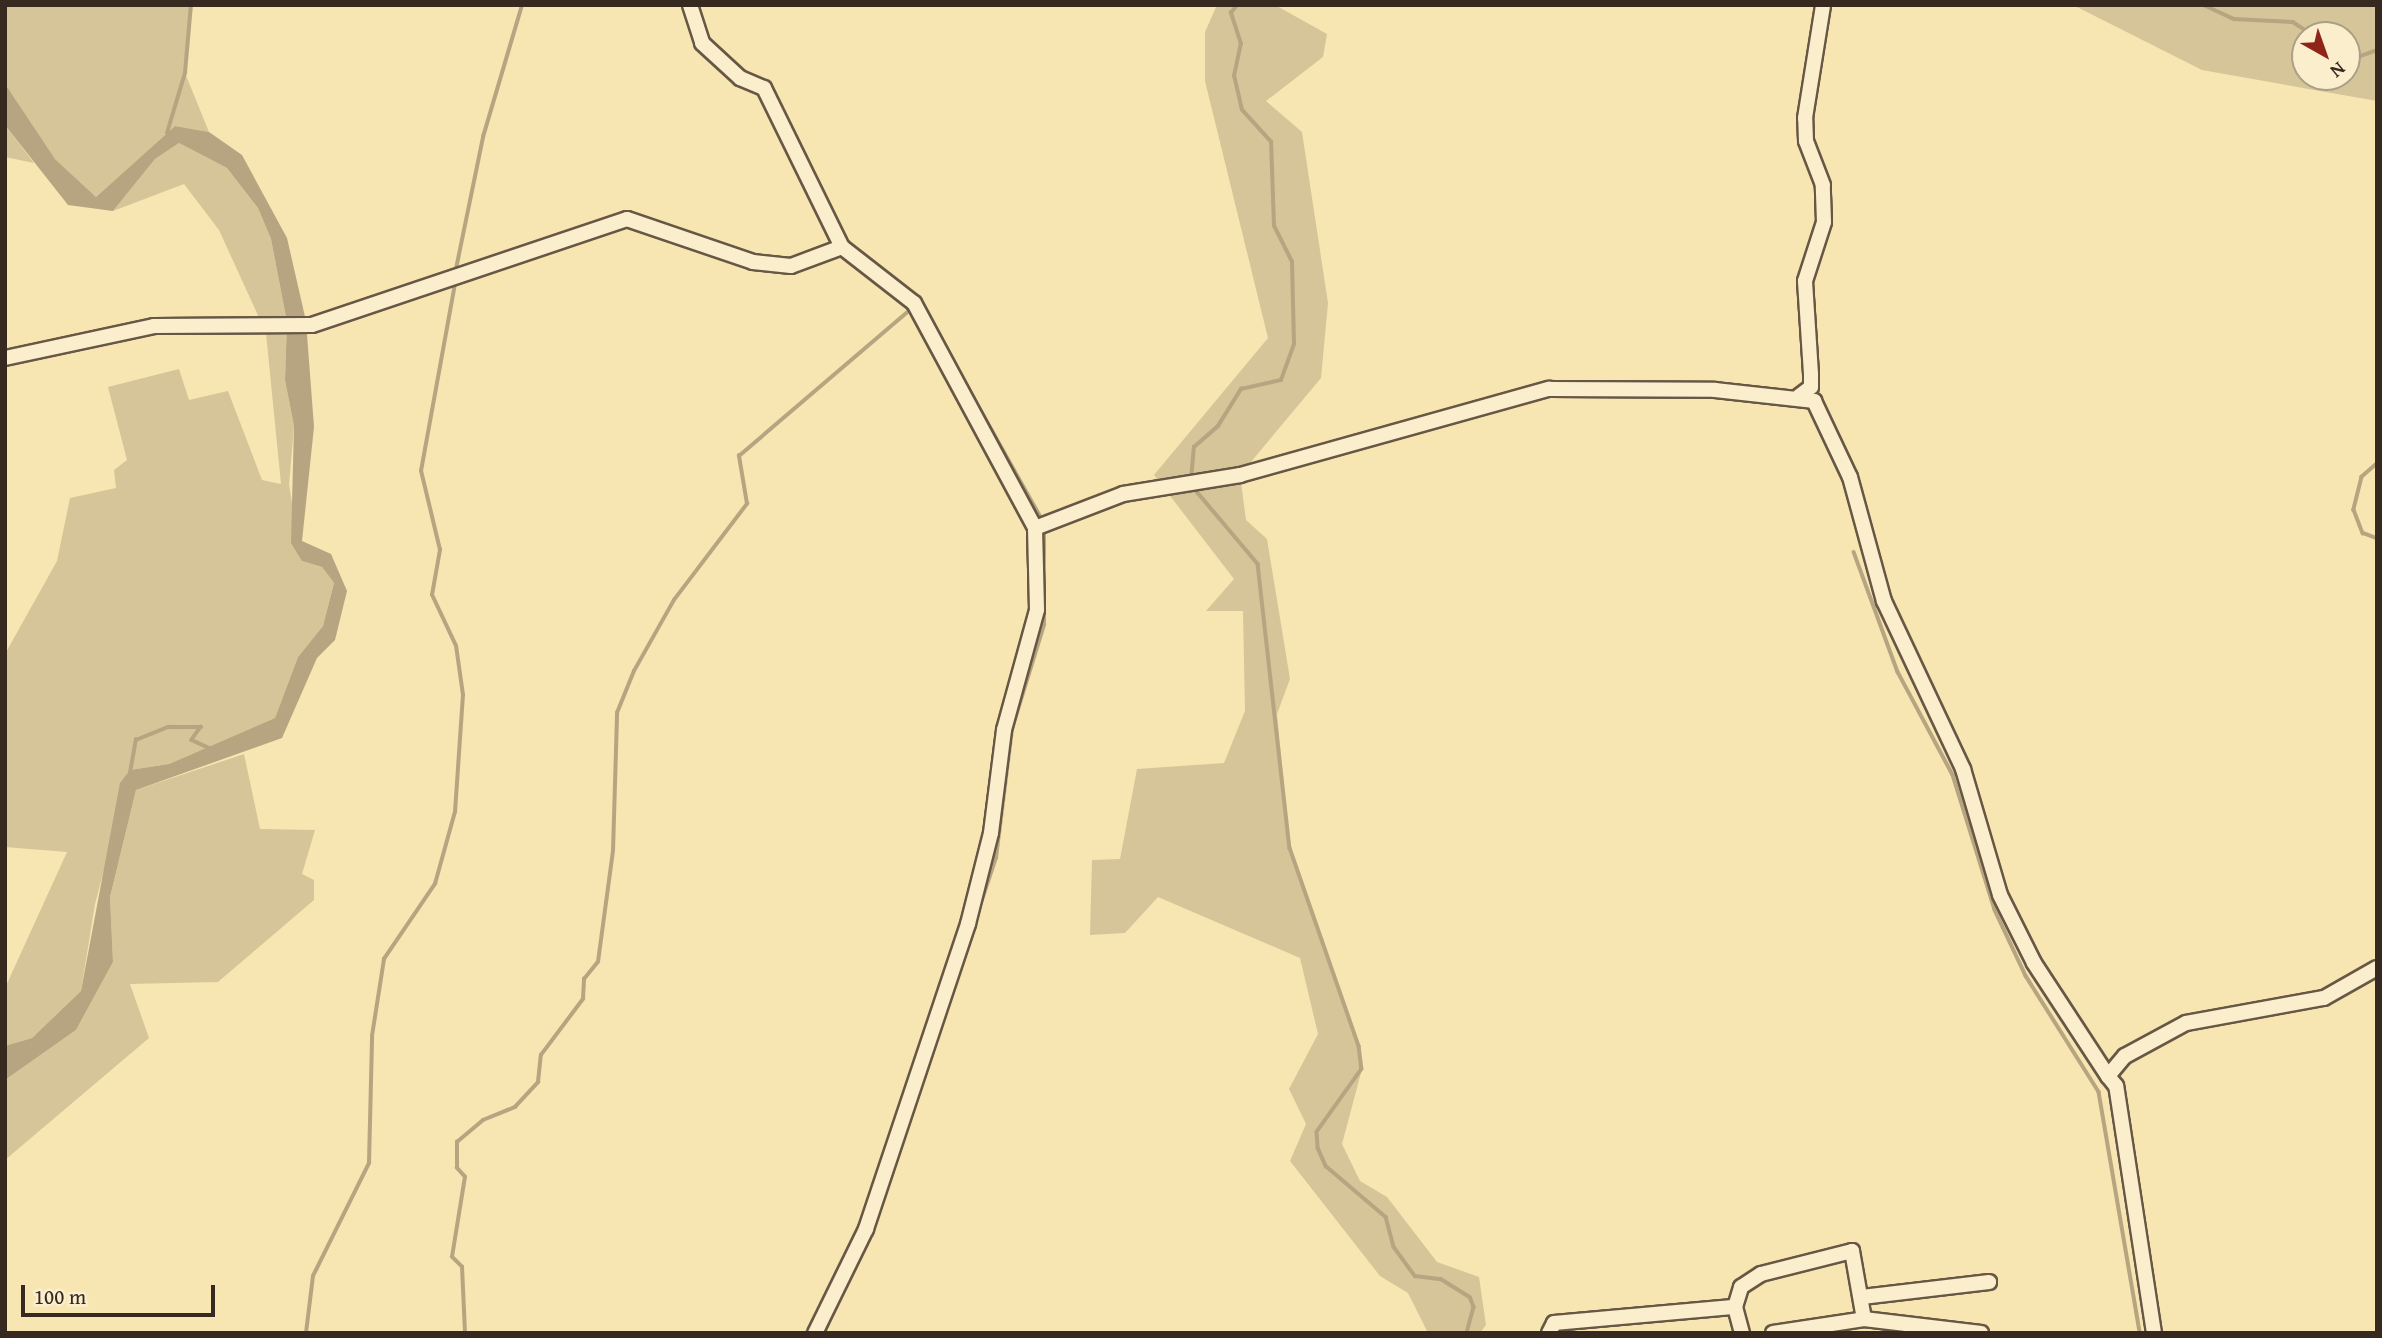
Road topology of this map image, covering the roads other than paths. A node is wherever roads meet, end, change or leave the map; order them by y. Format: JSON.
{"nodes":[{"id":1,"x":690,"y":5,"type":"edge"},
{"id":2,"x":1823,"y":5,"type":"edge"},
{"id":3,"x":842,"y":247,"type":"junction"},
{"id":4,"x":5,"y":358,"type":"edge"},
{"id":5,"x":1798,"y":396,"type":"junction"},
{"id":6,"x":1035,"y":528,"type":"junction"},
{"id":7,"x":2377,"y":968,"type":"edge"},
{"id":8,"x":2108,"y":1076,"type":"junction"},
{"id":9,"x":1989,"y":1282,"type":"dead end"},
{"id":10,"x":1862,"y":1297,"type":"junction"},
{"id":11,"x":1735,"y":1307,"type":"junction"},
{"id":12,"x":1864,"y":1319,"type":"junction"},
{"id":13,"x":815,"y":1333,"type":"edge"},
{"id":14,"x":1549,"y":1333,"type":"edge"},
{"id":15,"x":1742,"y":1333,"type":"edge"},
{"id":16,"x":1773,"y":1333,"type":"edge"},
{"id":17,"x":1980,"y":1333,"type":"edge"},
{"id":18,"x":2154,"y":1333,"type":"edge"}],
"edges":[{"from":1,"to":3,"type":"street"},
{"from":2,"to":5,"type":"street"},
{"from":3,"to":4,"type":"street"},
{"from":3,"to":6,"type":"street"},
{"from":5,"to":6,"type":"street"},
{"from":5,"to":8,"type":"street"},
{"from":6,"to":13,"type":"street"},
{"from":7,"to":8,"type":"street"},
{"from":8,"to":18,"type":"street"},
{"from":9,"to":10,"type":"street"},
{"from":10,"to":11,"type":"street"},
{"from":10,"to":12,"type":"street"},
{"from":11,"to":14,"type":"street"},
{"from":11,"to":15,"type":"street"},
{"from":12,"to":16,"type":"street"},
{"from":12,"to":17,"type":"street"}]}
